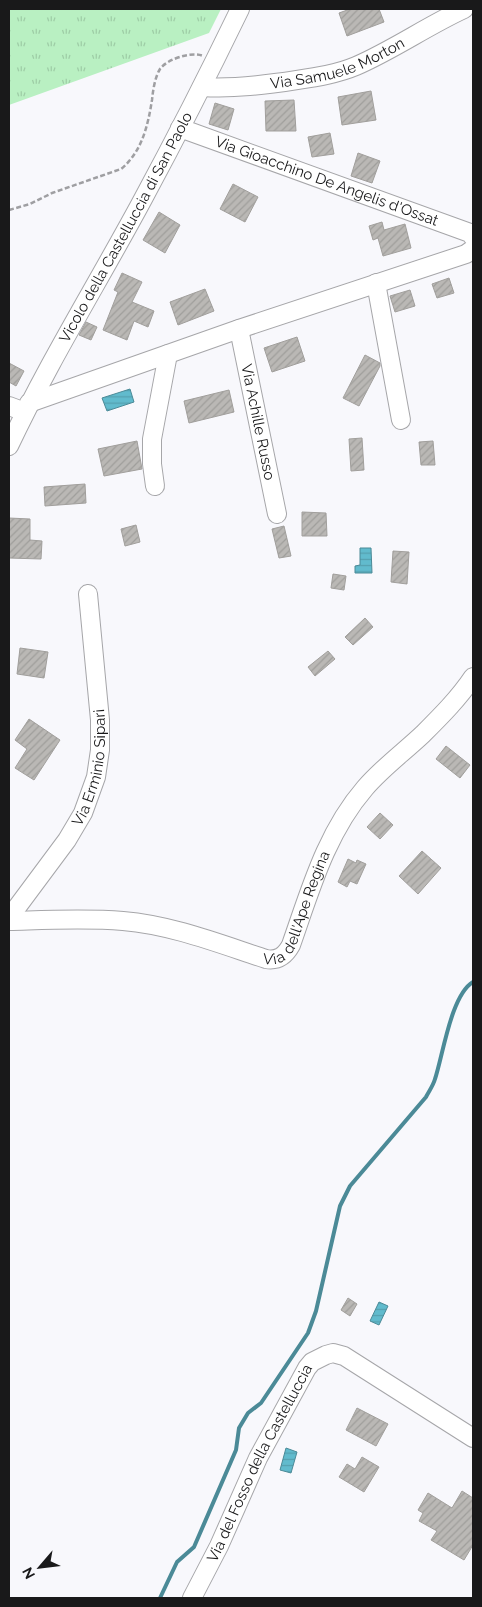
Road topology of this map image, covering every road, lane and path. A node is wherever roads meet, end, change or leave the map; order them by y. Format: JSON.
{"nodes":[{"id":1,"x":240,"y":9,"type":"edge"},
{"id":2,"x":464,"y":9,"type":"edge"},
{"id":3,"x":471,"y":9,"type":"edge"},
{"id":4,"x":473,"y":16,"type":"edge"},
{"id":5,"x":212,"y":66,"type":"junction"},
{"id":6,"x":202,"y":87,"type":"junction"},
{"id":7,"x":180,"y":128,"type":"junction"},
{"id":8,"x":9,"y":210,"type":"edge"},
{"id":9,"x":473,"y":246,"type":"edge"},
{"id":10,"x":376,"y":283,"type":"junction"},
{"id":11,"x":239,"y":329,"type":"junction"},
{"id":12,"x":168,"y":354,"type":"junction"},
{"id":13,"x":21,"y":407,"type":"edge"},
{"id":14,"x":401,"y":420,"type":"dead end"},
{"id":15,"x":9,"y":446,"type":"edge"},
{"id":16,"x":155,"y":486,"type":"dead end"},
{"id":17,"x":277,"y":514,"type":"dead end"},
{"id":18,"x":88,"y":594,"type":"dead end"},
{"id":19,"x":473,"y":677,"type":"edge"},
{"id":20,"x":9,"y":920,"type":"edge"},
{"id":21,"x":473,"y":1438,"type":"edge"},
{"id":22,"x":192,"y":1598,"type":"edge"}],
"edges":[{"from":1,"to":5,"type":"street","name":"Vicolo della Castelluccia di San Paolo"},
{"from":2,"to":6,"type":"street","name":"Via Samuele Morton"},
{"from":3,"to":4,"type":"street"},
{"from":5,"to":6,"type":"street","name":"Vicolo della Castelluccia di San Paolo"},
{"from":5,"to":8,"type":"path"},
{"from":6,"to":7,"type":"street","name":"Vicolo della Castelluccia di San Paolo"},
{"from":7,"to":9,"type":"street","name":"Via Gioacchino De Angelis d'Ossat"},
{"from":7,"to":13,"type":"street","name":"Vicolo della Castelluccia di San Paolo"},
{"from":9,"to":10,"type":"street"},
{"from":10,"to":11,"type":"street"},
{"from":10,"to":14,"type":"street"},
{"from":11,"to":12,"type":"street"},
{"from":11,"to":17,"type":"street","name":"Via Achille Russo"},
{"from":12,"to":13,"type":"street"},
{"from":12,"to":16,"type":"street"},
{"from":13,"to":15,"type":"street","name":"Vicolo della Castelluccia di San Paolo"},
{"from":18,"to":20,"type":"street","name":"Via Erminio Sipari"},
{"from":19,"to":20,"type":"street","name":"Via dell'Ape Regina"},
{"from":21,"to":22,"type":"street","name":"Via del Fosso della Castelluccia"}]}
